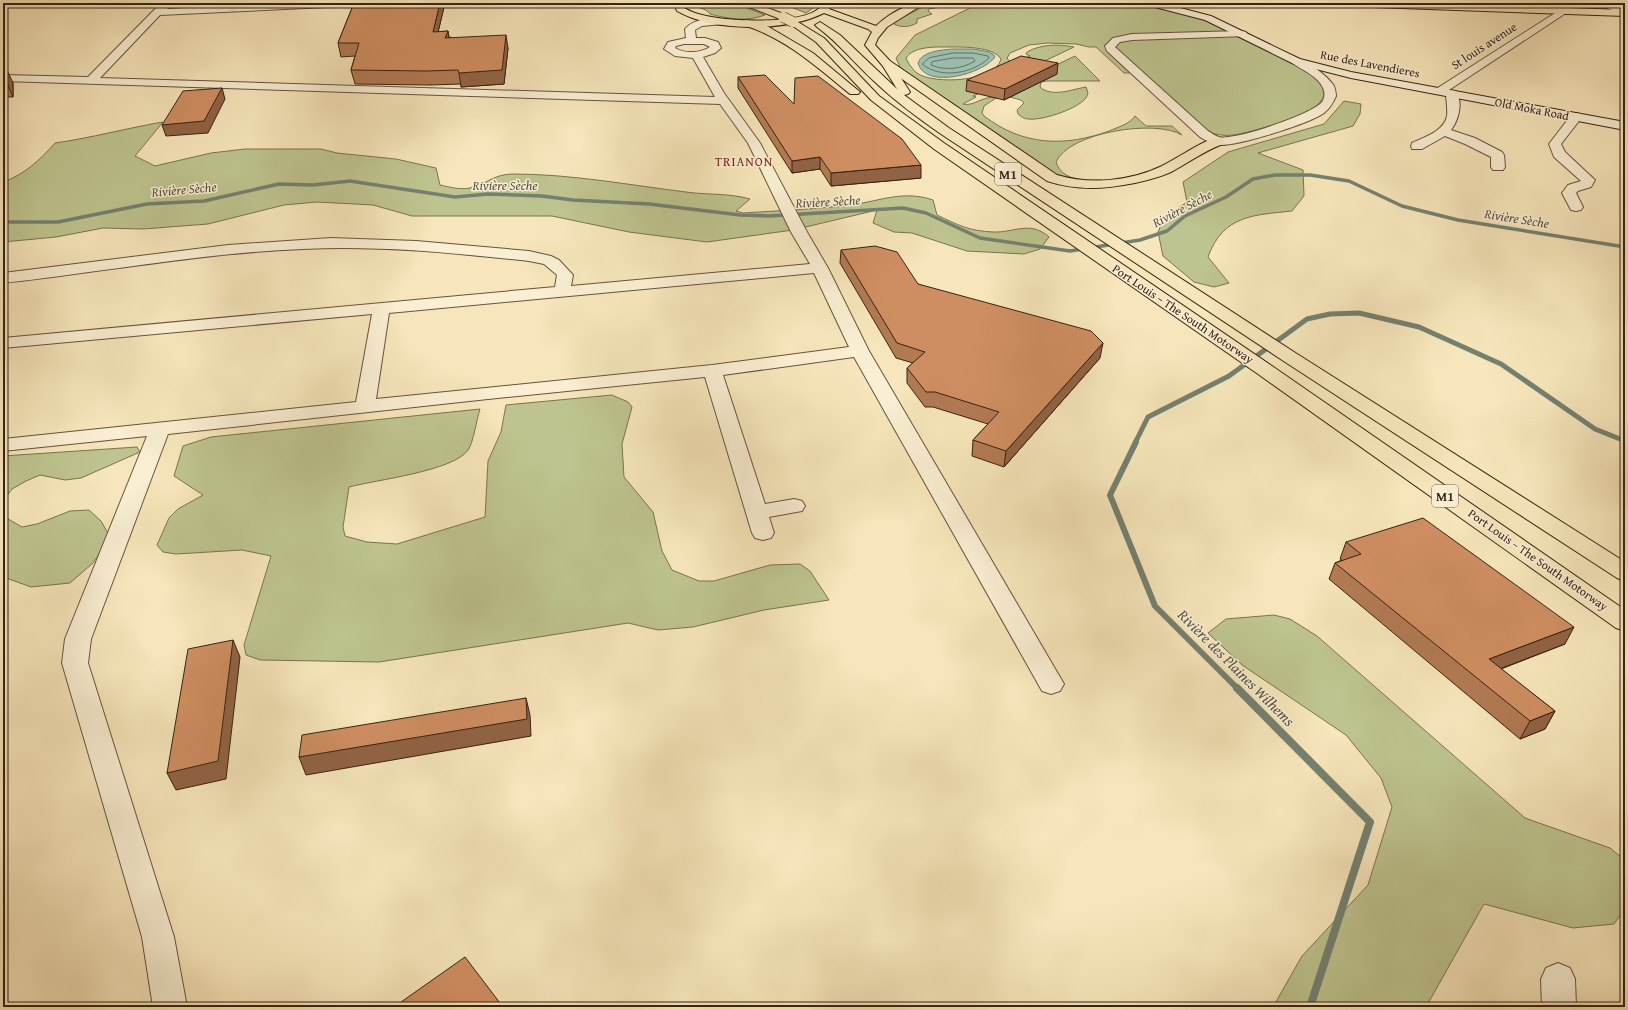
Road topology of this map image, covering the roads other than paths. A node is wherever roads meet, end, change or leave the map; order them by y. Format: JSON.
{"nodes":[{"id":1,"x":6,"y":3,"type":"edge"},
{"id":2,"x":168,"y":3,"type":"edge"},
{"id":3,"x":348,"y":3,"type":"edge"},
{"id":4,"x":679,"y":3,"type":"edge"},
{"id":5,"x":747,"y":3,"type":"edge"},
{"id":6,"x":769,"y":3,"type":"edge"},
{"id":7,"x":920,"y":3,"type":"edge"},
{"id":8,"x":1150,"y":3,"type":"edge"},
{"id":9,"x":1345,"y":3,"type":"edge"},
{"id":10,"x":1600,"y":3,"type":"edge"},
{"id":11,"x":3,"y":5,"type":"edge"},
{"id":12,"x":235,"y":6,"type":"edge"},
{"id":13,"x":826,"y":6,"type":"edge"},
{"id":14,"x":1563,"y":11,"type":"junction"},
{"id":15,"x":157,"y":12,"type":"junction"},
{"id":16,"x":1625,"y":12,"type":"edge"},
{"id":17,"x":687,"y":14,"type":"junction"},
{"id":18,"x":796,"y":18,"type":"junction"},
{"id":19,"x":720,"y":22,"type":"junction"},
{"id":20,"x":746,"y":23,"type":"junction"},
{"id":21,"x":876,"y":31,"type":"junction"},
{"id":22,"x":1242,"y":34,"type":"junction"},
{"id":23,"x":675,"y":35,"type":"junction"},
{"id":24,"x":691,"y":41,"type":"junction"},
{"id":25,"x":696,"y":54,"type":"junction"},
{"id":26,"x":1296,"y":61,"type":"junction"},
{"id":27,"x":886,"y":63,"type":"junction"},
{"id":28,"x":3,"y":78,"type":"edge"},
{"id":29,"x":92,"y":80,"type":"junction"},
{"id":30,"x":1440,"y":91,"type":"junction"},
{"id":31,"x":1452,"y":93,"type":"junction"},
{"id":32,"x":724,"y":101,"type":"junction"},
{"id":33,"x":917,"y":111,"type":"junction"},
{"id":34,"x":1576,"y":117,"type":"junction"},
{"id":35,"x":1625,"y":126,"type":"edge"},
{"id":36,"x":1444,"y":132,"type":"junction"},
{"id":37,"x":1218,"y":141,"type":"junction"},
{"id":38,"x":939,"y":146,"type":"junction"},
{"id":39,"x":1417,"y":146,"type":"dead end"},
{"id":40,"x":1498,"y":167,"type":"dead end"},
{"id":41,"x":1576,"y":207,"type":"dead end"},
{"id":42,"x":820,"y":268,"type":"junction"},
{"id":43,"x":3,"y":278,"type":"edge"},
{"id":44,"x":562,"y":292,"type":"junction"},
{"id":45,"x":381,"y":308,"type":"junction"},
{"id":46,"x":3,"y":343,"type":"edge"},
{"id":47,"x":860,"y":351,"type":"junction"},
{"id":48,"x":712,"y":371,"type":"junction"},
{"id":49,"x":365,"y":406,"type":"junction"},
{"id":50,"x":160,"y":429,"type":"junction"},
{"id":51,"x":3,"y":444,"type":"edge"},
{"id":52,"x":794,"y":506,"type":"dead end"},
{"id":53,"x":756,"y":512,"type":"junction"},
{"id":54,"x":763,"y":533,"type":"dead end"},
{"id":55,"x":1625,"y":572,"type":"edge"},
{"id":56,"x":1625,"y":622,"type":"edge"},
{"id":57,"x":1051,"y":684,"type":"dead end"},
{"id":58,"x":170,"y":1007,"type":"edge"}],
"edges":[{"from":1,"to":11,"type":"street"},
{"from":2,"to":15,"type":"street"},
{"from":3,"to":12,"type":"street"},
{"from":4,"to":17,"type":"main road"},
{"from":5,"to":18,"type":"main road","name":"Port Louis – The South Motorway","number":"M1","bridge":true},
{"from":6,"to":18,"type":"main road","name":"Port Louis – The South Motorway","number":"M1"},
{"from":7,"to":21,"type":"main road"},
{"from":8,"to":22,"type":"street"},
{"from":9,"to":14,"type":"main road"},
{"from":10,"to":16,"type":"street"},
{"from":12,"to":15,"type":"street"},
{"from":13,"to":20,"type":"main road"},
{"from":13,"to":21,"type":"main road"},
{"from":14,"to":16,"type":"main road"},
{"from":14,"to":30,"type":"street","name":"St louis avenue"},
{"from":15,"to":29,"type":"street"},
{"from":17,"to":19,"type":"main road"},
{"from":17,"to":23,"type":"street"},
{"from":18,"to":33,"type":"main road","name":"Port Louis – The South Motorway","number":"M1"},
{"from":18,"to":38,"type":"main road","name":"Port Louis – The South Motorway","number":"M1"},
{"from":19,"to":20,"type":"main road"},
{"from":19,"to":24,"type":"street"},
{"from":20,"to":38,"type":"main road"},
{"from":21,"to":27,"type":"main road"},
{"from":22,"to":26,"type":"street"},
{"from":22,"to":37,"type":"street"},
{"from":23,"to":24,"type":"street"},
{"from":23,"to":25,"type":"street"},
{"from":24,"to":25,"type":"street"},
{"from":25,"to":32,"type":"street"},
{"from":26,"to":30,"type":"street","name":"Rue des Lavendieres"},
{"from":26,"to":37,"type":"street"},
{"from":27,"to":33,"type":"main road"},
{"from":27,"to":37,"type":"main road"},
{"from":28,"to":29,"type":"street"},
{"from":29,"to":32,"type":"street"},
{"from":30,"to":31,"type":"street","name":"Old Moka Road"},
{"from":31,"to":34,"type":"street","name":"Old Moka Road"},
{"from":31,"to":36,"type":"street"},
{"from":32,"to":42,"type":"street"},
{"from":33,"to":55,"type":"main road","name":"Port Louis – The South Motorway","number":"M1"},
{"from":34,"to":35,"type":"street","name":"Old Moka Road"},
{"from":34,"to":41,"type":"street"},
{"from":36,"to":39,"type":"street"},
{"from":36,"to":40,"type":"street"},
{"from":38,"to":56,"type":"main road","name":"Port Louis – The South Motorway","number":"M1"},
{"from":42,"to":44,"type":"street"},
{"from":42,"to":47,"type":"street"},
{"from":43,"to":44,"type":"street"},
{"from":44,"to":45,"type":"street"},
{"from":45,"to":46,"type":"street"},
{"from":45,"to":49,"type":"street"},
{"from":47,"to":48,"type":"street"},
{"from":47,"to":57,"type":"street"},
{"from":48,"to":49,"type":"street"},
{"from":48,"to":53,"type":"street"},
{"from":49,"to":50,"type":"street"},
{"from":50,"to":51,"type":"street"},
{"from":50,"to":58,"type":"street"},
{"from":52,"to":53,"type":"street"},
{"from":53,"to":54,"type":"street"}]}
